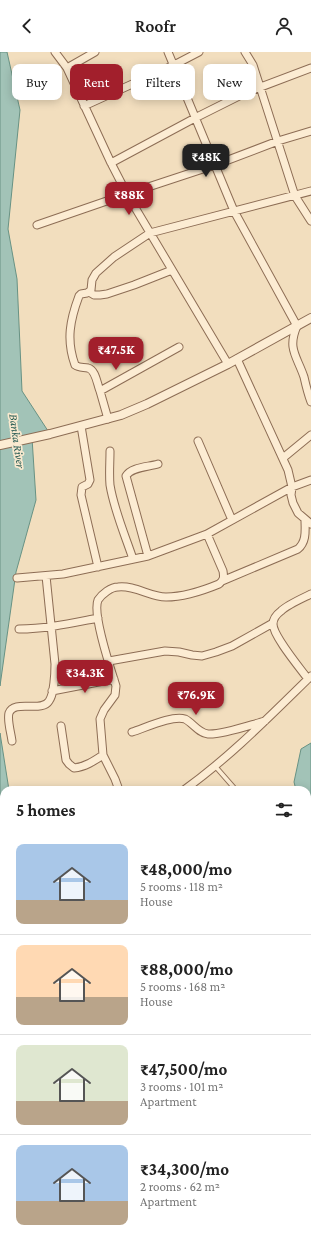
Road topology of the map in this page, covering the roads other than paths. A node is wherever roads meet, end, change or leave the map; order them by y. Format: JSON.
{"nodes":[{"id":1,"x":55,"y":52,"type":"edge"},
{"id":2,"x":95,"y":52,"type":"edge"},
{"id":3,"x":168,"y":52,"type":"edge"},
{"id":4,"x":199,"y":52,"type":"edge"},
{"id":5,"x":245,"y":52,"type":"edge"},
{"id":6,"x":174,"y":64,"type":"edge"},
{"id":7,"x":176,"y":64,"type":"edge"},
{"id":8,"x":67,"y":68,"type":"junction"},
{"id":9,"x":311,"y":68,"type":"edge"},
{"id":10,"x":131,"y":85,"type":"edge"},
{"id":11,"x":260,"y":88,"type":"junction"},
{"id":12,"x":188,"y":100,"type":"edge"},
{"id":13,"x":84,"y":106,"type":"junction"},
{"id":14,"x":195,"y":118,"type":"junction"},
{"id":15,"x":311,"y":131,"type":"edge"},
{"id":16,"x":278,"y":141,"type":"junction"},
{"id":17,"x":111,"y":163,"type":"junction"},
{"id":18,"x":215,"y":165,"type":"junction"},
{"id":19,"x":311,"y":192,"type":"edge"},
{"id":20,"x":126,"y":194,"type":"junction"},
{"id":21,"x":295,"y":196,"type":"junction"},
{"id":22,"x":234,"y":211,"type":"junction"},
{"id":23,"x":311,"y":221,"type":"edge"},
{"id":24,"x":36,"y":225,"type":"dead end"},
{"id":25,"x":150,"y":233,"type":"junction"},
{"id":26,"x":172,"y":270,"type":"junction"},
{"id":27,"x":89,"y":292,"type":"junction"},
{"id":28,"x":311,"y":318,"type":"edge"},
{"id":29,"x":297,"y":326,"type":"junction"},
{"id":30,"x":179,"y":347,"type":"dead end"},
{"id":31,"x":237,"y":359,"type":"junction"},
{"id":32,"x":228,"y":364,"type":"junction"},
{"id":33,"x":100,"y":391,"type":"junction"},
{"id":34,"x":311,"y":402,"type":"edge"},
{"id":35,"x":108,"y":419,"type":"junction"},
{"id":36,"x":81,"y":426,"type":"junction"},
{"id":37,"x":311,"y":435,"type":"edge"},
{"id":38,"x":198,"y":441,"type":"dead end"},
{"id":39,"x":0,"y":445,"type":"edge"},
{"id":40,"x":110,"y":451,"type":"dead end"},
{"id":41,"x":283,"y":458,"type":"junction"},
{"id":42,"x":158,"y":464,"type":"dead end"},
{"id":43,"x":311,"y":480,"type":"edge"},
{"id":44,"x":292,"y":487,"type":"junction"},
{"id":45,"x":232,"y":520,"type":"junction"},
{"id":46,"x":308,"y":522,"type":"edge"},
{"id":47,"x":207,"y":534,"type":"junction"},
{"id":48,"x":148,"y":556,"type":"junction"},
{"id":49,"x":133,"y":559,"type":"junction"},
{"id":50,"x":98,"y":567,"type":"junction"},
{"id":51,"x":46,"y":576,"type":"junction"},
{"id":52,"x":17,"y":578,"type":"dead end"},
{"id":53,"x":222,"y":582,"type":"junction"},
{"id":54,"x":311,"y":594,"type":"edge"},
{"id":55,"x":98,"y":618,"type":"junction"},
{"id":56,"x":273,"y":623,"type":"junction"},
{"id":57,"x":51,"y":627,"type":"junction"},
{"id":58,"x":19,"y":629,"type":"dead end"},
{"id":59,"x":109,"y":661,"type":"junction"},
{"id":60,"x":310,"y":678,"type":"edge"},
{"id":61,"x":114,"y":679,"type":"junction"},
{"id":62,"x":52,"y":691,"type":"junction"},
{"id":63,"x":265,"y":721,"type":"junction"},
{"id":64,"x":61,"y":726,"type":"dead end"},
{"id":65,"x":132,"y":732,"type":"dead end"},
{"id":66,"x":12,"y":741,"type":"dead end"},
{"id":67,"x":103,"y":755,"type":"junction"},
{"id":68,"x":215,"y":766,"type":"junction"},
{"id":69,"x":117,"y":786,"type":"edge"},
{"id":70,"x":189,"y":786,"type":"edge"},
{"id":71,"x":232,"y":786,"type":"edge"}],
"edges":[{"from":1,"to":8,"type":"street"},
{"from":2,"to":8,"type":"street"},
{"from":3,"to":6,"type":"street"},
{"from":4,"to":7,"type":"street"},
{"from":5,"to":11,"type":"street"},
{"from":8,"to":13,"type":"street"},
{"from":9,"to":11,"type":"street"},
{"from":10,"to":13,"type":"street"},
{"from":11,"to":14,"type":"street"},
{"from":11,"to":16,"type":"street"},
{"from":12,"to":14,"type":"street"},
{"from":13,"to":17,"type":"street"},
{"from":14,"to":17,"type":"street"},
{"from":14,"to":18,"type":"street"},
{"from":15,"to":16,"type":"street"},
{"from":16,"to":18,"type":"street"},
{"from":16,"to":21,"type":"street"},
{"from":17,"to":20,"type":"street"},
{"from":18,"to":20,"type":"street"},
{"from":18,"to":22,"type":"street"},
{"from":19,"to":21,"type":"street"},
{"from":20,"to":24,"type":"street"},
{"from":20,"to":25,"type":"street"},
{"from":21,"to":22,"type":"street"},
{"from":21,"to":23,"type":"street"},
{"from":22,"to":25,"type":"street"},
{"from":22,"to":29,"type":"street"},
{"from":25,"to":26,"type":"street"},
{"from":25,"to":27,"type":"street"},
{"from":26,"to":27,"type":"street"},
{"from":26,"to":32,"type":"street"},
{"from":27,"to":33,"type":"street"},
{"from":28,"to":29,"type":"street"},
{"from":29,"to":31,"type":"street"},
{"from":29,"to":34,"type":"street"},
{"from":30,"to":33,"type":"street"},
{"from":31,"to":32,"type":"street"},
{"from":31,"to":41,"type":"street"},
{"from":32,"to":35,"type":"street"},
{"from":33,"to":35,"type":"street"},
{"from":35,"to":36,"type":"street"},
{"from":36,"to":39,"type":"street"},
{"from":36,"to":50,"type":"street"},
{"from":37,"to":41,"type":"street"},
{"from":38,"to":45,"type":"street"},
{"from":40,"to":49,"type":"street"},
{"from":41,"to":44,"type":"street"},
{"from":42,"to":48,"type":"street"},
{"from":43,"to":44,"type":"street"},
{"from":44,"to":45,"type":"street"},
{"from":44,"to":46,"type":"street"},
{"from":45,"to":47,"type":"street"},
{"from":46,"to":53,"type":"street"},
{"from":47,"to":48,"type":"street"},
{"from":47,"to":53,"type":"street"},
{"from":48,"to":49,"type":"street"},
{"from":49,"to":50,"type":"street"},
{"from":50,"to":51,"type":"street"},
{"from":51,"to":52,"type":"street"},
{"from":51,"to":57,"type":"street"},
{"from":53,"to":55,"type":"street"},
{"from":54,"to":56,"type":"street"},
{"from":55,"to":57,"type":"street"},
{"from":55,"to":59,"type":"street"},
{"from":56,"to":59,"type":"street"},
{"from":56,"to":60,"type":"street"},
{"from":57,"to":58,"type":"street"},
{"from":57,"to":62,"type":"street"},
{"from":59,"to":61,"type":"street"},
{"from":60,"to":63,"type":"street"},
{"from":61,"to":62,"type":"street"},
{"from":61,"to":67,"type":"street"},
{"from":62,"to":66,"type":"street"},
{"from":63,"to":65,"type":"street"},
{"from":63,"to":68,"type":"street"},
{"from":64,"to":67,"type":"street"},
{"from":67,"to":69,"type":"street"},
{"from":68,"to":70,"type":"street"},
{"from":68,"to":71,"type":"lane"}]}
